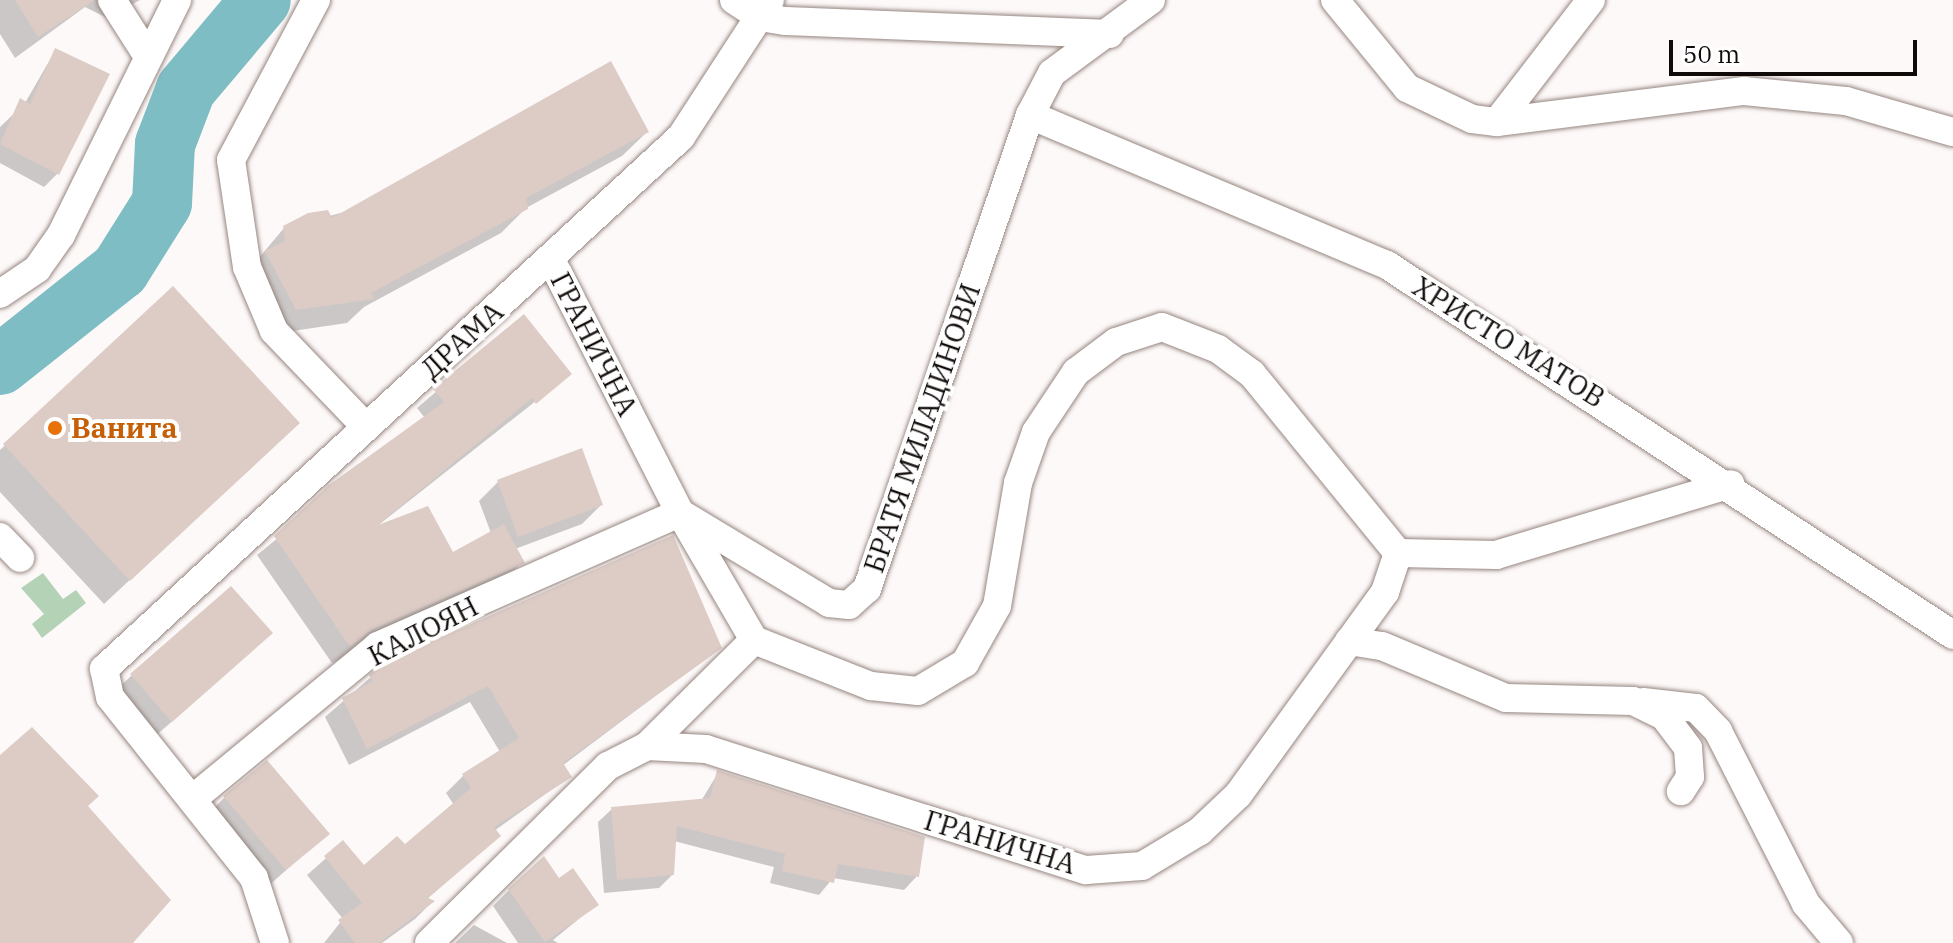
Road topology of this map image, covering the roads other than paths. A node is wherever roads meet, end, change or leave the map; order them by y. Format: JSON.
{"nodes":[{"id":1,"x":112,"y":0,"type":"edge"},
{"id":2,"x":177,"y":0,"type":"edge"},
{"id":3,"x":316,"y":0,"type":"edge"},
{"id":4,"x":734,"y":0,"type":"edge"},
{"id":5,"x":1151,"y":0,"type":"edge"},
{"id":6,"x":1335,"y":0,"type":"edge"},
{"id":7,"x":1591,"y":0,"type":"edge"},
{"id":8,"x":765,"y":8,"type":"edge"},
{"id":9,"x":1110,"y":34,"type":"junction"},
{"id":10,"x":147,"y":55,"type":"junction"},
{"id":11,"x":1030,"y":115,"type":"junction"},
{"id":12,"x":1497,"y":122,"type":"junction"},
{"id":13,"x":1953,"y":132,"type":"edge"},
{"id":14,"x":551,"y":260,"type":"junction"},
{"id":15,"x":0,"y":294,"type":"edge"},
{"id":16,"x":366,"y":427,"type":"junction"},
{"id":17,"x":1731,"y":484,"type":"junction"},
{"id":18,"x":680,"y":513,"type":"junction"},
{"id":19,"x":0,"y":537,"type":"edge"},
{"id":20,"x":1398,"y":553,"type":"junction"},
{"id":21,"x":20,"y":558,"type":"dead end"},
{"id":22,"x":1953,"y":635,"type":"edge"},
{"id":23,"x":754,"y":640,"type":"junction"},
{"id":24,"x":1349,"y":641,"type":"junction"},
{"id":25,"x":1633,"y":701,"type":"junction"},
{"id":26,"x":647,"y":746,"type":"junction"},
{"id":27,"x":1681,"y":791,"type":"dead end"},
{"id":28,"x":195,"y":797,"type":"junction"},
{"id":29,"x":275,"y":943,"type":"edge"},
{"id":30,"x":429,"y":943,"type":"edge"},
{"id":31,"x":1839,"y":943,"type":"edge"}],
"edges":[{"from":1,"to":10,"type":"street"},
{"from":2,"to":10,"type":"street"},
{"from":3,"to":16,"type":"street"},
{"from":4,"to":8,"type":"street"},
{"from":5,"to":9,"type":"street","name":"БРАТЯ МИЛАДИНОВИ"},
{"from":6,"to":12,"type":"street"},
{"from":7,"to":12,"type":"street"},
{"from":8,"to":9,"type":"street"},
{"from":8,"to":14,"type":"street","name":"ДРАМА"},
{"from":9,"to":11,"type":"street","name":"БРАТЯ МИЛАДИНОВИ"},
{"from":10,"to":15,"type":"street"},
{"from":11,"to":17,"type":"street","name":"ХРИСТО МАТОВ"},
{"from":11,"to":18,"type":"street","name":"БРАТЯ МИЛАДИНОВИ"},
{"from":12,"to":13,"type":"street"},
{"from":14,"to":16,"type":"street","name":"ДРАМА"},
{"from":14,"to":18,"type":"street","name":"ГРАНИЧНА"},
{"from":16,"to":28,"type":"street","name":"ДРАМА"},
{"from":17,"to":20,"type":"street"},
{"from":17,"to":22,"type":"street","name":"ХРИСТО МАТОВ"},
{"from":18,"to":23,"type":"street"},
{"from":18,"to":28,"type":"street","name":"КАЛОЯН"},
{"from":19,"to":21,"type":"street"},
{"from":20,"to":23,"type":"street"},
{"from":20,"to":24,"type":"street","name":"ГРАНИЧНА"},
{"from":23,"to":26,"type":"street"},
{"from":24,"to":25,"type":"street"},
{"from":24,"to":26,"type":"street","name":"ГРАНИЧНА"},
{"from":25,"to":27,"type":"street"},
{"from":25,"to":31,"type":"street"},
{"from":26,"to":30,"type":"street"},
{"from":28,"to":29,"type":"street"}]}
